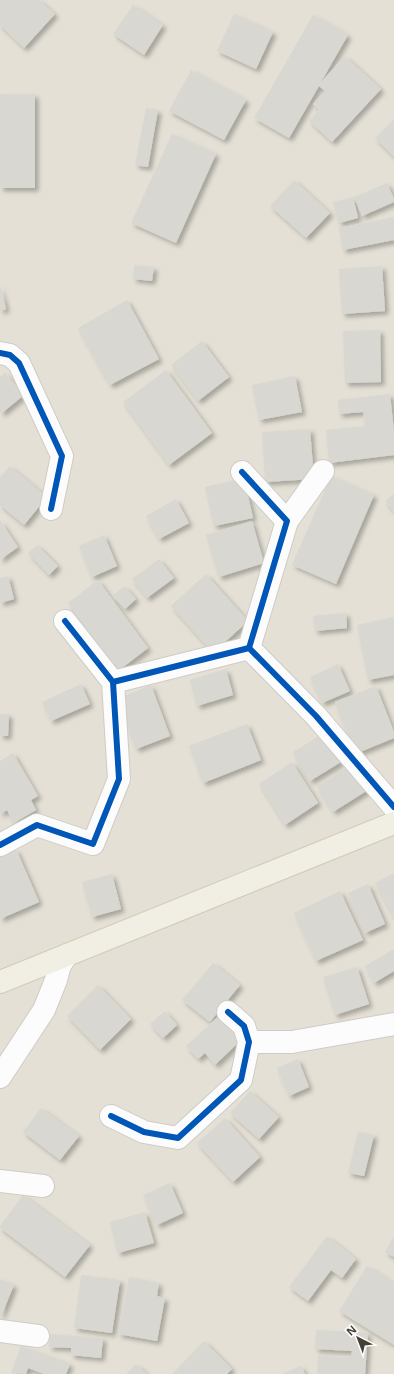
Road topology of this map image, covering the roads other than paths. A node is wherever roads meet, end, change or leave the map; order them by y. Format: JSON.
{"nodes":[{"id":1,"x":0,"y":352,"type":"edge"},
{"id":2,"x":323,"y":471,"type":"dead end"},
{"id":3,"x":242,"y":472,"type":"dead end"},
{"id":4,"x":51,"y":509,"type":"dead end"},
{"id":5,"x":287,"y":521,"type":"junction"},
{"id":6,"x":65,"y":621,"type":"dead end"},
{"id":7,"x":249,"y":648,"type":"junction"},
{"id":8,"x":113,"y":682,"type":"junction"},
{"id":9,"x":394,"y":807,"type":"edge"},
{"id":10,"x":394,"y":823,"type":"edge"},
{"id":11,"x":0,"y":845,"type":"edge"},
{"id":12,"x":67,"y":955,"type":"junction"},
{"id":13,"x":0,"y":982,"type":"edge"},
{"id":14,"x":228,"y":1012,"type":"dead end"},
{"id":15,"x":394,"y":1024,"type":"edge"},
{"id":16,"x":249,"y":1042,"type":"junction"},
{"id":17,"x":0,"y":1077,"type":"edge"},
{"id":18,"x":111,"y":1116,"type":"dead end"},
{"id":19,"x":0,"y":1181,"type":"edge"},
{"id":20,"x":43,"y":1186,"type":"dead end"},
{"id":21,"x":0,"y":1331,"type":"edge"},
{"id":22,"x":38,"y":1336,"type":"dead end"}],
"edges":[{"from":1,"to":4,"type":"street"},
{"from":2,"to":5,"type":"street"},
{"from":3,"to":5,"type":"street"},
{"from":5,"to":7,"type":"street"},
{"from":6,"to":8,"type":"street"},
{"from":7,"to":8,"type":"street"},
{"from":7,"to":9,"type":"street"},
{"from":8,"to":11,"type":"street"},
{"from":10,"to":12,"type":"main road"},
{"from":12,"to":13,"type":"main road"},
{"from":12,"to":17,"type":"street"},
{"from":14,"to":16,"type":"street"},
{"from":15,"to":16,"type":"street"},
{"from":16,"to":18,"type":"street"},
{"from":19,"to":20,"type":"street"},
{"from":21,"to":22,"type":"street"}]}
